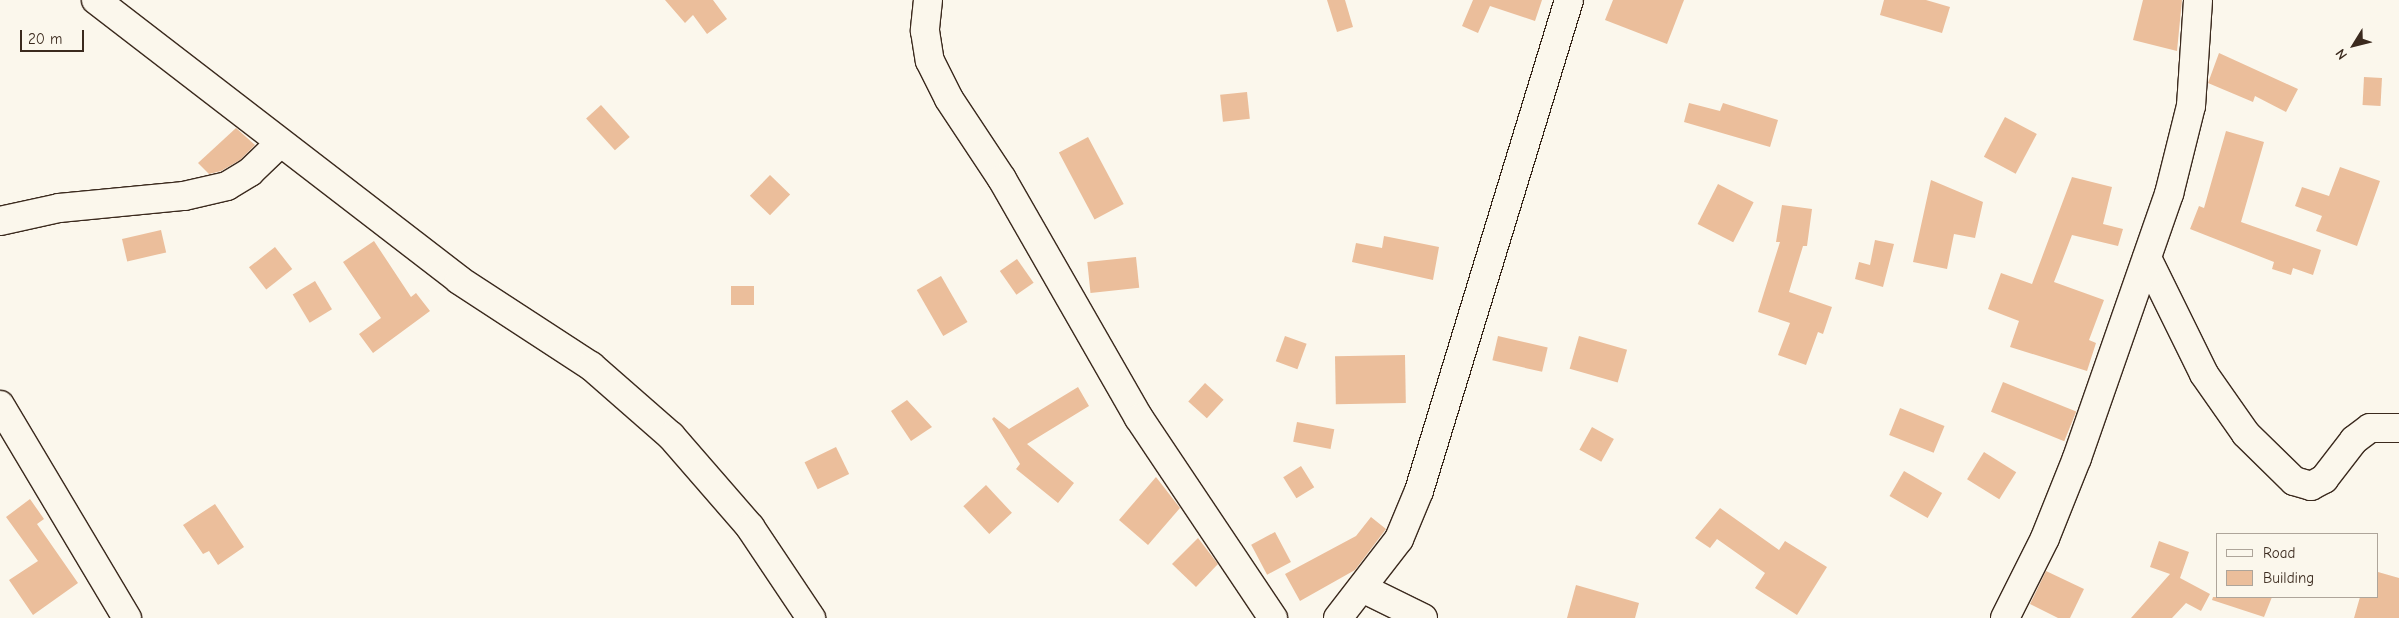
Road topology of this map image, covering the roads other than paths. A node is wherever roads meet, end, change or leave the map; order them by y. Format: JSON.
{"nodes":[{"id":1,"x":96,"y":0,"type":"edge"},
{"id":2,"x":928,"y":0,"type":"edge"},
{"id":3,"x":1569,"y":0,"type":"edge"},
{"id":4,"x":2198,"y":0,"type":"edge"},
{"id":5,"x":280,"y":144,"type":"junction"},
{"id":6,"x":0,"y":221,"type":"edge"},
{"id":7,"x":2147,"y":258,"type":"junction"},
{"id":8,"x":0,"y":405,"type":"edge"},
{"id":9,"x":2399,"y":428,"type":"edge"},
{"id":10,"x":1362,"y":588,"type":"junction"},
{"id":11,"x":127,"y":618,"type":"edge"},
{"id":12,"x":811,"y":618,"type":"edge"},
{"id":13,"x":1273,"y":618,"type":"edge"},
{"id":14,"x":1338,"y":618,"type":"edge"},
{"id":15,"x":1424,"y":618,"type":"edge"},
{"id":16,"x":2005,"y":618,"type":"edge"}],
"edges":[{"from":1,"to":5,"type":"street"},
{"from":2,"to":13,"type":"street"},
{"from":3,"to":10,"type":"street"},
{"from":4,"to":7,"type":"street"},
{"from":5,"to":6,"type":"street"},
{"from":5,"to":12,"type":"street"},
{"from":7,"to":9,"type":"street"},
{"from":7,"to":16,"type":"street"},
{"from":8,"to":11,"type":"street"},
{"from":10,"to":14,"type":"street"},
{"from":10,"to":15,"type":"street"}]}
